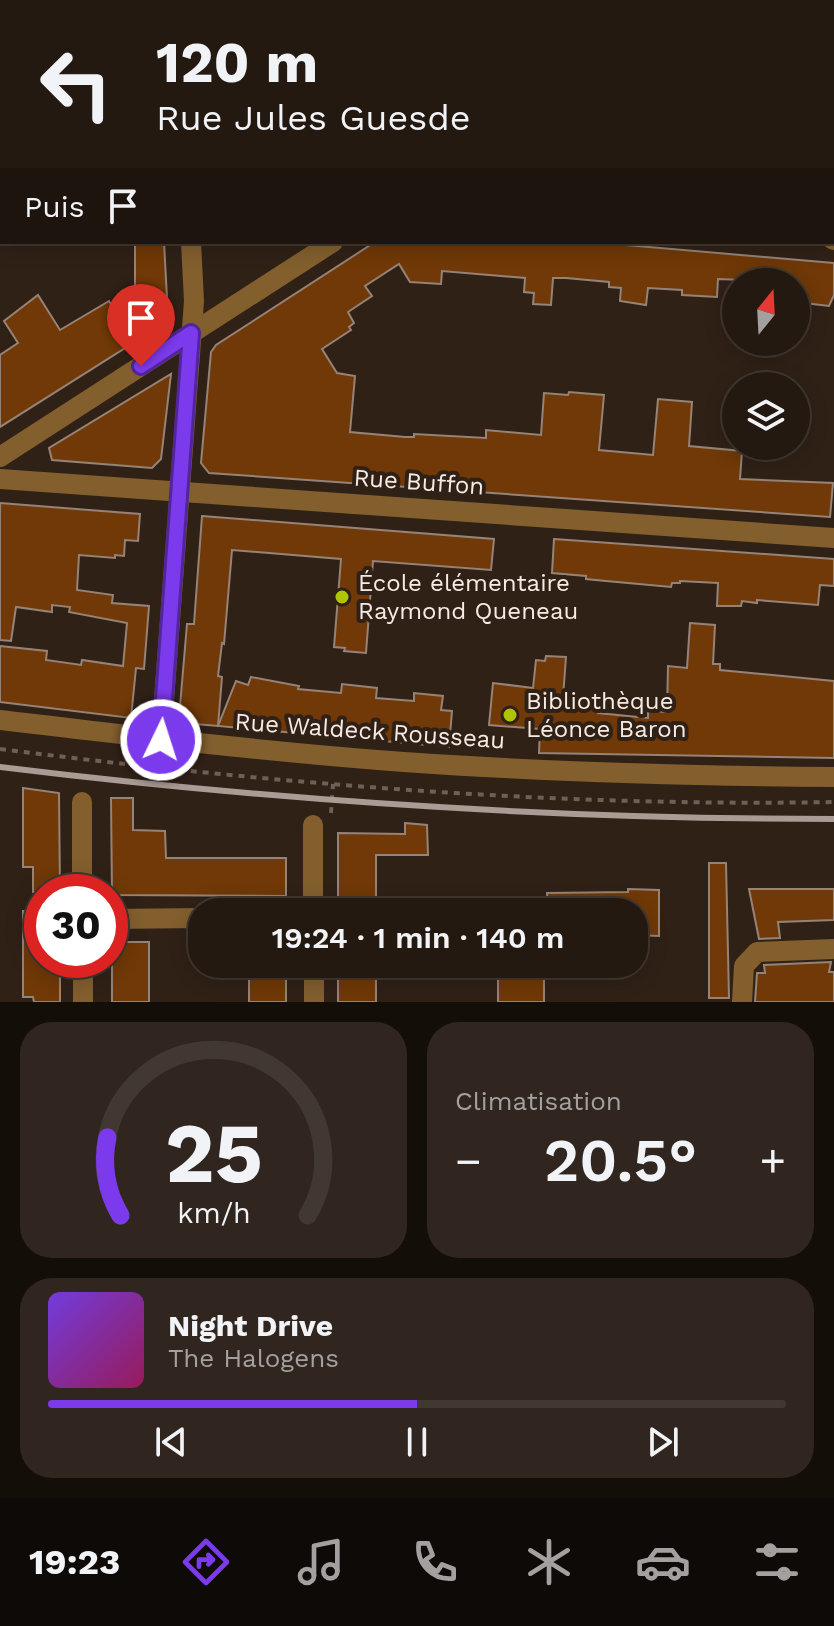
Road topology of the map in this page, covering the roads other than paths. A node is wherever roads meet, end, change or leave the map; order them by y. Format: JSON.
{"nodes":[{"id":1,"x":191,"y":244,"type":"edge"},
{"id":2,"x":330,"y":244,"type":"edge"},
{"id":3,"x":191,"y":333,"type":"junction"},
{"id":4,"x":0,"y":457,"type":"edge"},
{"id":5,"x":0,"y":479,"type":"edge"},
{"id":6,"x":180,"y":491,"type":"junction"},
{"id":7,"x":834,"y":538,"type":"edge"},
{"id":8,"x":0,"y":720,"type":"edge"},
{"id":9,"x":161,"y":740,"type":"junction"},
{"id":10,"x":834,"y":777,"type":"edge"},
{"id":11,"x":82,"y":802,"type":"dead end"},
{"id":12,"x":313,"y":825,"type":"dead end"},
{"id":13,"x":82,"y":874,"type":"edge"},
{"id":14,"x":313,"y":898,"type":"edge"},
{"id":15,"x":188,"y":918,"type":"edge"},
{"id":16,"x":128,"y":919,"type":"edge"},
{"id":17,"x":834,"y":949,"type":"edge"},
{"id":18,"x":83,"y":978,"type":"edge"},
{"id":19,"x":314,"y":978,"type":"edge"},
{"id":20,"x":83,"y":1002,"type":"edge"},
{"id":21,"x":314,"y":1002,"type":"edge"},
{"id":22,"x":742,"y":1002,"type":"edge"}],
"edges":[{"from":1,"to":3,"type":"street"},
{"from":2,"to":3,"type":"street"},
{"from":3,"to":4,"type":"street"},
{"from":3,"to":6,"type":"street"},
{"from":5,"to":6,"type":"street","name":"Rue Buffon"},
{"from":6,"to":7,"type":"street","name":"Rue Buffon"},
{"from":6,"to":9,"type":"street"},
{"from":8,"to":9,"type":"street","name":"Rue Waldeck Rousseau"},
{"from":9,"to":10,"type":"street","name":"Rue Waldeck Rousseau"},
{"from":11,"to":13,"type":"street"},
{"from":12,"to":14,"type":"street"},
{"from":15,"to":16,"type":"street"},
{"from":17,"to":22,"type":"street"},
{"from":18,"to":20,"type":"street"},
{"from":19,"to":21,"type":"street"}]}
